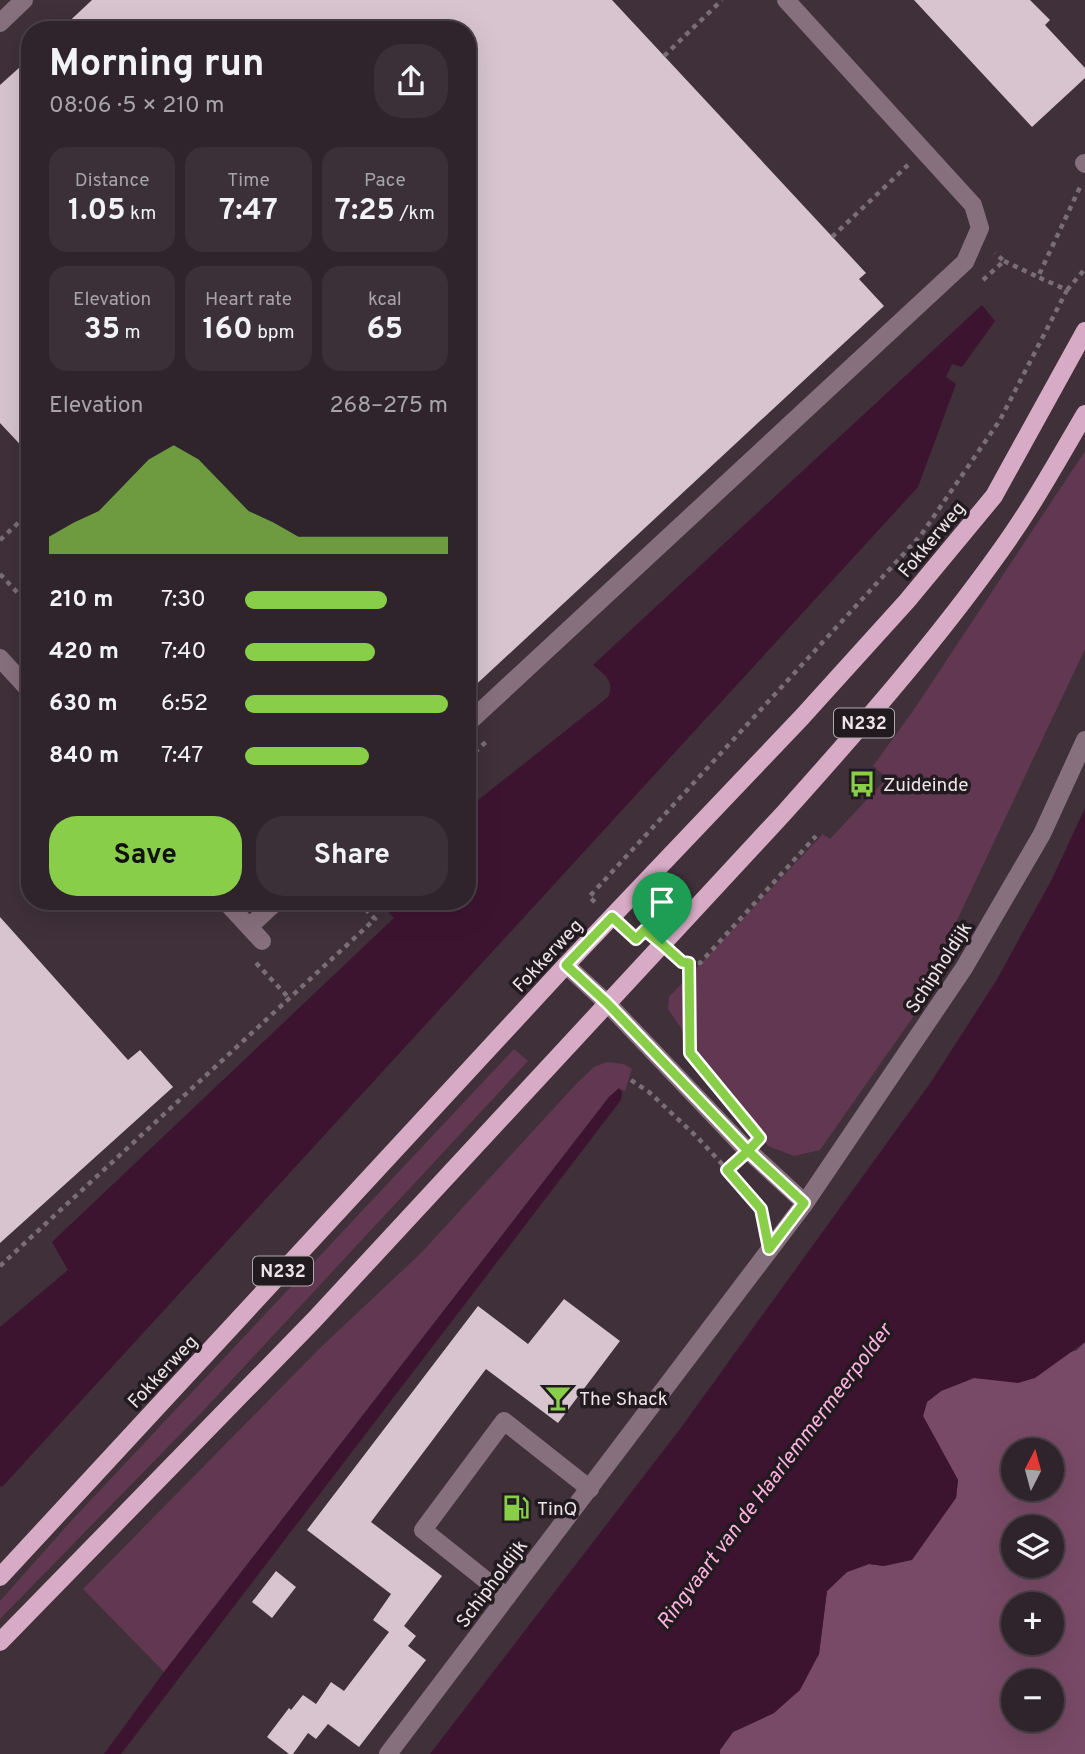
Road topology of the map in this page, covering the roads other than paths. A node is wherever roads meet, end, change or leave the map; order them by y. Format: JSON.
{"nodes":[{"id":1,"x":24,"y":0,"type":"edge"},
{"id":2,"x":786,"y":0,"type":"edge"},
{"id":3,"x":0,"y":23,"type":"edge"},
{"id":4,"x":1085,"y":331,"type":"edge"},
{"id":5,"x":1085,"y":414,"type":"edge"},
{"id":6,"x":0,"y":659,"type":"edge"},
{"id":7,"x":21,"y":681,"type":"edge"},
{"id":8,"x":476,"y":716,"type":"edge"},
{"id":9,"x":1085,"y":740,"type":"edge"},
{"id":10,"x":233,"y":910,"type":"edge"},
{"id":11,"x":267,"y":910,"type":"edge"},
{"id":12,"x":249,"y":927,"type":"junction"},
{"id":13,"x":262,"y":941,"type":"dead end"},
{"id":14,"x":566,"y":965,"type":"junction"},
{"id":15,"x":607,"y":1003,"type":"junction"},
{"id":16,"x":804,"y":1203,"type":"junction"},
{"id":17,"x":590,"y":1489,"type":"junction"},
{"id":18,"x":0,"y":1577,"type":"edge"},
{"id":19,"x":507,"y":1597,"type":"junction"},
{"id":20,"x":0,"y":1643,"type":"edge"},
{"id":21,"x":388,"y":1754,"type":"edge"}],
"edges":[{"from":1,"to":3,"type":"street"},
{"from":2,"to":8,"type":"street"},
{"from":4,"to":14,"type":"main road","name":"Fokkerweg","number":"N232"},
{"from":5,"to":15,"type":"main road","number":"N232"},
{"from":6,"to":7,"type":"street"},
{"from":9,"to":16,"type":"street","name":"Schipholdijk"},
{"from":10,"to":12,"type":"street"},
{"from":11,"to":12,"type":"street"},
{"from":12,"to":13,"type":"street"},
{"from":14,"to":15,"type":"street"},
{"from":14,"to":18,"type":"main road","name":"Fokkerweg","number":"N232"},
{"from":15,"to":16,"type":"street"},
{"from":15,"to":20,"type":"main road","number":"N232"},
{"from":16,"to":17,"type":"street","name":"Schipholdijk"},
{"from":17,"to":19,"type":"street","name":"Schipholdijk"},
{"from":17,"to":19,"type":"street"},
{"from":19,"to":21,"type":"street","name":"Schipholdijk"}]}
